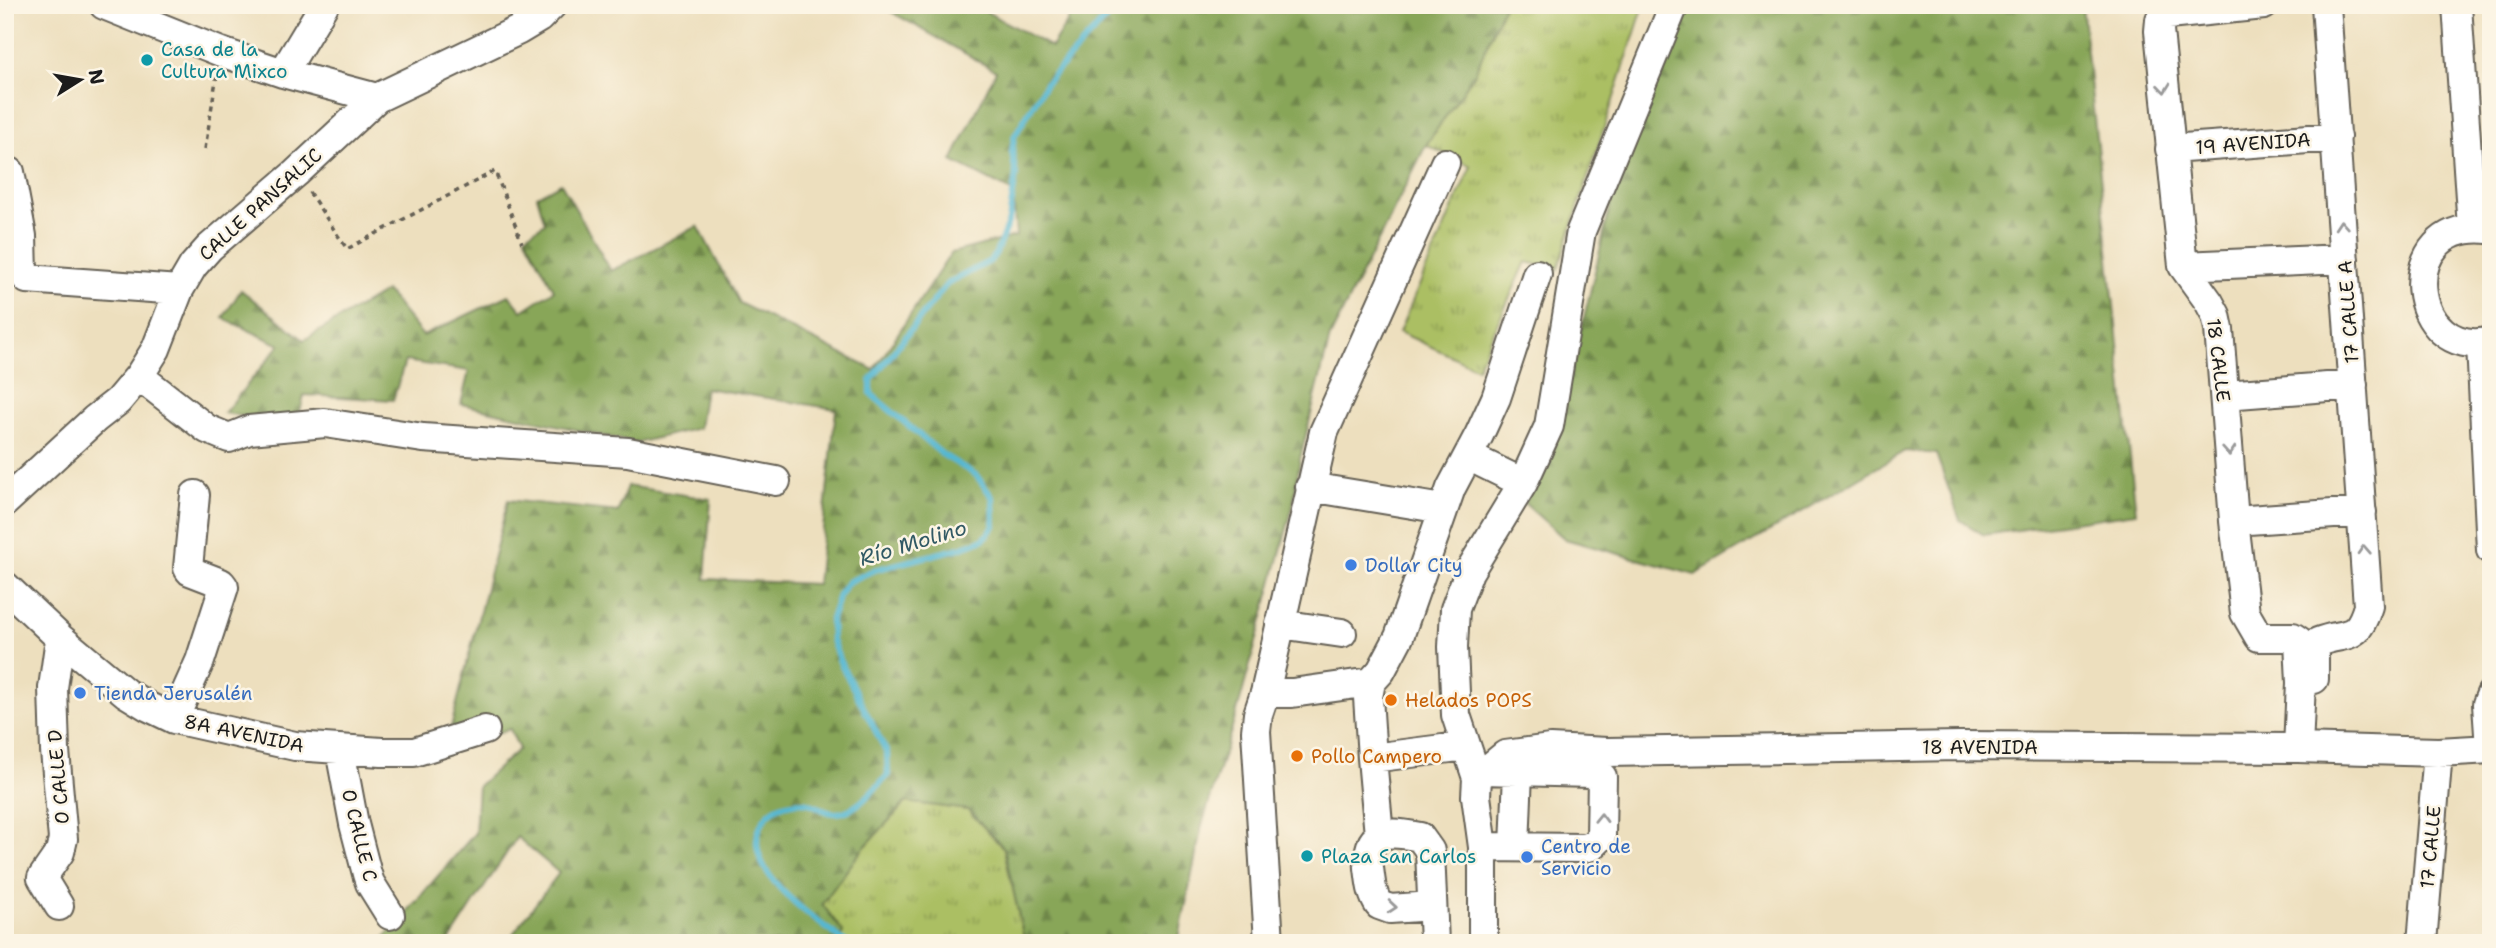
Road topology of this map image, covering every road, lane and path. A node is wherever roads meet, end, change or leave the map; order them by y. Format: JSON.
{"nodes":[{"id":1,"x":104,"y":5,"type":"edge"},
{"id":2,"x":324,"y":5,"type":"edge"},
{"id":3,"x":552,"y":5,"type":"edge"},
{"id":4,"x":1674,"y":5,"type":"edge"},
{"id":5,"x":2264,"y":5,"type":"edge"},
{"id":6,"x":2326,"y":5,"type":"edge"},
{"id":7,"x":2457,"y":5,"type":"edge"},
{"id":8,"x":220,"y":52,"type":"junction"},
{"id":9,"x":283,"y":74,"type":"junction"},
{"id":10,"x":377,"y":98,"type":"junction"},
{"id":11,"x":2336,"y":137,"type":"junction"},
{"id":12,"x":205,"y":149,"type":"dead end"},
{"id":13,"x":2170,"y":149,"type":"junction"},
{"id":14,"x":1445,"y":163,"type":"dead end"},
{"id":15,"x":10,"y":172,"type":"dead end"},
{"id":16,"x":296,"y":173,"type":"junction"},
{"id":17,"x":2481,"y":228,"type":"edge"},
{"id":18,"x":522,"y":243,"type":"dead end"},
{"id":19,"x":2344,"y":258,"type":"junction"},
{"id":20,"x":2183,"y":266,"type":"junction"},
{"id":21,"x":1537,"y":274,"type":"dead end"},
{"id":22,"x":179,"y":290,"type":"junction"},
{"id":23,"x":2486,"y":343,"type":"edge"},
{"id":24,"x":139,"y":376,"type":"junction"},
{"id":25,"x":2353,"y":385,"type":"junction"},
{"id":26,"x":2225,"y":396,"type":"junction"},
{"id":27,"x":1468,"y":456,"type":"junction"},
{"id":28,"x":776,"y":481,"type":"dead end"},
{"id":29,"x":1523,"y":483,"type":"junction"},
{"id":30,"x":1310,"y":486,"type":"junction"},
{"id":31,"x":195,"y":495,"type":"dead end"},
{"id":32,"x":5,"y":502,"type":"edge"},
{"id":33,"x":1443,"y":509,"type":"junction"},
{"id":34,"x":2362,"y":512,"type":"junction"},
{"id":35,"x":2234,"y":521,"type":"junction"},
{"id":36,"x":2491,"y":550,"type":"edge"},
{"id":37,"x":5,"y":586,"type":"edge"},
{"id":38,"x":2364,"y":617,"type":"junction"},
{"id":39,"x":1280,"y":624,"type":"junction"},
{"id":40,"x":2250,"y":624,"type":"junction"},
{"id":41,"x":1342,"y":632,"type":"dead end"},
{"id":42,"x":60,"y":638,"type":"junction"},
{"id":43,"x":1371,"y":682,"type":"junction"},
{"id":44,"x":1265,"y":693,"type":"junction"},
{"id":45,"x":2491,"y":694,"type":"edge"},
{"id":46,"x":174,"y":719,"type":"junction"},
{"id":47,"x":485,"y":730,"type":"dead end"},
{"id":48,"x":1466,"y":747,"type":"junction"},
{"id":49,"x":2306,"y":748,"type":"junction"},
{"id":50,"x":2490,"y":749,"type":"edge"},
{"id":51,"x":340,"y":750,"type":"junction"},
{"id":52,"x":2438,"y":752,"type":"junction"},
{"id":53,"x":1371,"y":758,"type":"junction"},
{"id":54,"x":1518,"y":772,"type":"junction"},
{"id":55,"x":1480,"y":774,"type":"junction"},
{"id":56,"x":1379,"y":835,"type":"junction"},
{"id":57,"x":1483,"y":847,"type":"junction"},
{"id":58,"x":1516,"y":847,"type":"junction"},
{"id":59,"x":59,"y":906,"type":"dead end"},
{"id":60,"x":1432,"y":906,"type":"junction"},
{"id":61,"x":390,"y":915,"type":"dead end"},
{"id":62,"x":1269,"y":942,"type":"edge"},
{"id":63,"x":1434,"y":943,"type":"edge"},
{"id":64,"x":1483,"y":943,"type":"edge"},
{"id":65,"x":2421,"y":943,"type":"edge"}],
"edges":[{"from":1,"to":8,"type":"street"},
{"from":2,"to":9,"type":"street"},
{"from":3,"to":10,"type":"street","name":"CALLE PANSALIC"},
{"from":4,"to":29,"type":"street"},
{"from":5,"to":13,"type":"street","name":"18 CALLE","one_way":true},
{"from":6,"to":11,"type":"street","name":"17 CALLE A"},
{"from":7,"to":17,"type":"street"},
{"from":8,"to":9,"type":"street"},
{"from":8,"to":12,"type":"path"},
{"from":9,"to":10,"type":"street"},
{"from":10,"to":16,"type":"street","name":"CALLE PANSALIC"},
{"from":11,"to":13,"type":"street","name":"19 AVENIDA"},
{"from":19,"to":11,"type":"street","name":"17 CALLE A","one_way":true},
{"from":13,"to":20,"type":"street","name":"18 CALLE"},
{"from":14,"to":30,"type":"street"},
{"from":15,"to":22,"type":"street"},
{"from":16,"to":18,"type":"path"},
{"from":16,"to":22,"type":"street","name":"CALLE PANSALIC"},
{"from":17,"to":23,"type":"street"},
{"from":19,"to":20,"type":"street"},
{"from":19,"to":25,"type":"street","name":"17 CALLE A"},
{"from":20,"to":26,"type":"street","name":"18 CALLE"},
{"from":21,"to":27,"type":"street"},
{"from":22,"to":24,"type":"street","name":"CALLE PANSALIC"},
{"from":23,"to":36,"type":"street"},
{"from":24,"to":28,"type":"street"},
{"from":24,"to":32,"type":"street","name":"CALLE PANSALIC"},
{"from":25,"to":26,"type":"street"},
{"from":25,"to":34,"type":"street","name":"17 CALLE A"},
{"from":26,"to":35,"type":"street","name":"18 CALLE","one_way":true},
{"from":27,"to":29,"type":"street"},
{"from":27,"to":33,"type":"street"},
{"from":29,"to":48,"type":"street"},
{"from":30,"to":33,"type":"street"},
{"from":30,"to":39,"type":"street"},
{"from":31,"to":46,"type":"street"},
{"from":33,"to":43,"type":"street"},
{"from":34,"to":35,"type":"street"},
{"from":38,"to":34,"type":"street","name":"17 CALLE A","one_way":true},
{"from":35,"to":40,"type":"street","name":"18 CALLE"},
{"from":37,"to":42,"type":"street","name":"8A AVENIDA"},
{"from":38,"to":40,"type":"street"},
{"from":38,"to":49,"type":"street"},
{"from":39,"to":41,"type":"street"},
{"from":39,"to":44,"type":"street"},
{"from":40,"to":49,"type":"street"},
{"from":42,"to":46,"type":"street","name":"8A AVENIDA"},
{"from":42,"to":59,"type":"street","name":"0 CALLE D"},
{"from":43,"to":44,"type":"street"},
{"from":43,"to":53,"type":"street"},
{"from":44,"to":62,"type":"street"},
{"from":45,"to":50,"type":"street"},
{"from":46,"to":51,"type":"street","name":"8A AVENIDA"},
{"from":47,"to":51,"type":"street","name":"8A AVENIDA"},
{"from":48,"to":53,"type":"street"},
{"from":48,"to":55,"type":"street"},
{"from":49,"to":52,"type":"street","name":"18 AVENIDA"},
{"from":49,"to":55,"type":"street","name":"18 AVENIDA"},
{"from":50,"to":52,"type":"street","name":"18 AVENIDA"},
{"from":51,"to":61,"type":"street","name":"0 CALLE C"},
{"from":52,"to":65,"type":"street","name":"17 CALLE"},
{"from":53,"to":56,"type":"street"},
{"from":54,"to":55,"type":"street"},
{"from":54,"to":58,"type":"street"},
{"from":58,"to":54,"type":"street","one_way":true},
{"from":55,"to":57,"type":"street"},
{"from":56,"to":60,"type":"street"},
{"from":56,"to":60,"type":"street","one_way":true},
{"from":57,"to":58,"type":"street"},
{"from":57,"to":64,"type":"street"},
{"from":60,"to":63,"type":"street"}]}
